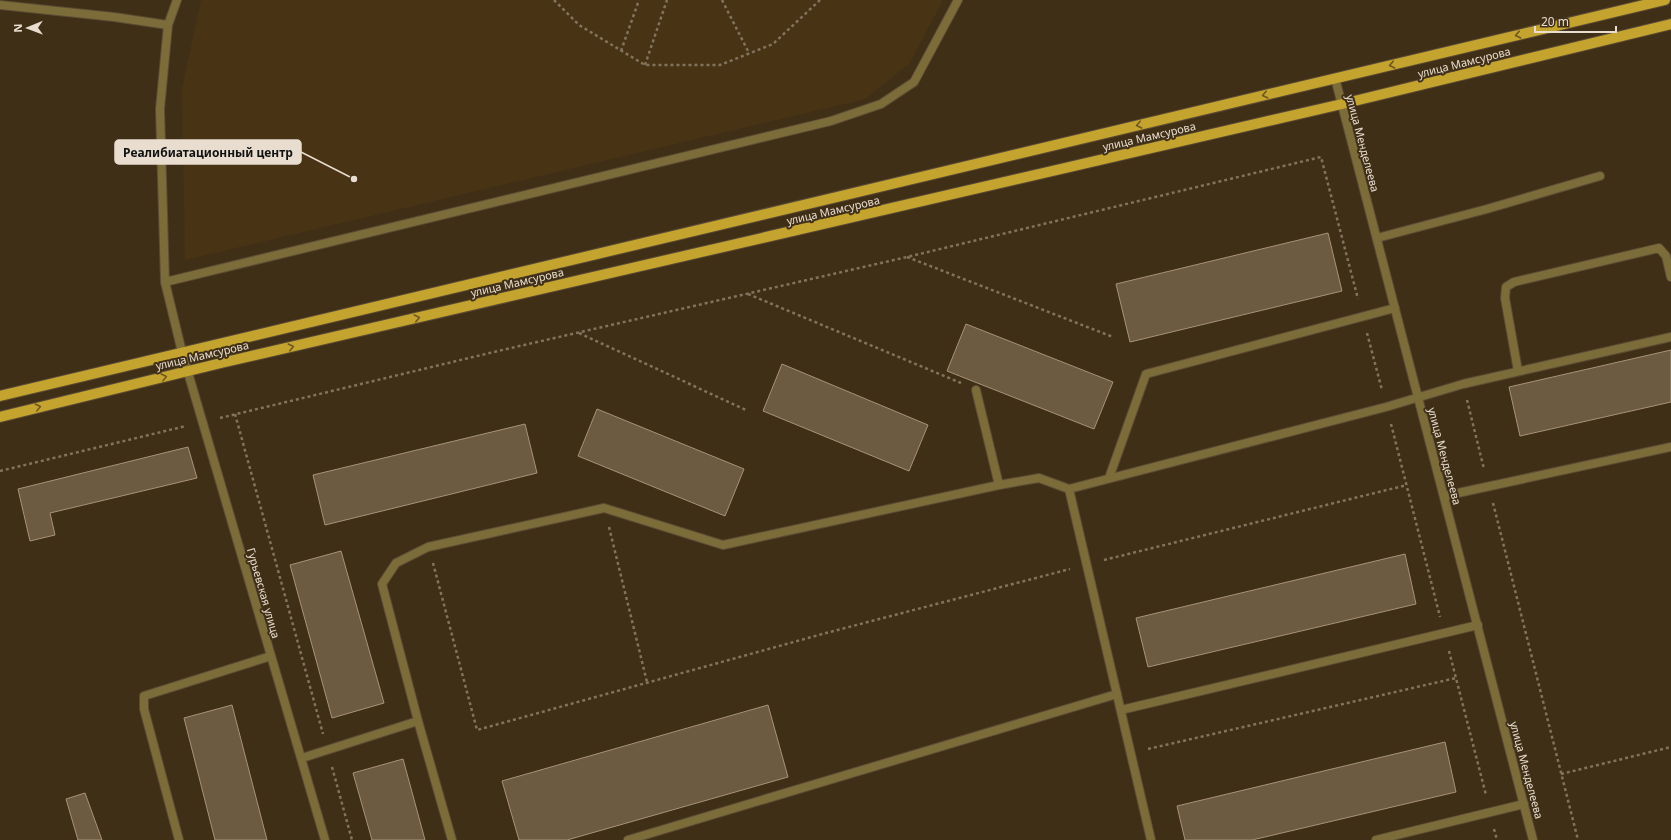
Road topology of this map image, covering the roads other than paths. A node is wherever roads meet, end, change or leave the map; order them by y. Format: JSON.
{"nodes":[{"id":1,"x":177,"y":0,"type":"edge"},
{"id":2,"x":958,"y":0,"type":"edge"},
{"id":3,"x":1665,"y":0,"type":"edge"},
{"id":4,"x":0,"y":5,"type":"edge"},
{"id":5,"x":1671,"y":24,"type":"edge"},
{"id":6,"x":168,"y":25,"type":"junction"},
{"id":7,"x":1335,"y":78,"type":"junction"},
{"id":8,"x":1342,"y":104,"type":"junction"},
{"id":9,"x":1600,"y":176,"type":"dead end"},
{"id":10,"x":1377,"y":238,"type":"junction"},
{"id":11,"x":1671,"y":277,"type":"edge"},
{"id":12,"x":165,"y":282,"type":"junction"},
{"id":13,"x":1395,"y":308,"type":"junction"},
{"id":14,"x":1671,"y":337,"type":"edge"},
{"id":15,"x":182,"y":352,"type":"junction"},
{"id":16,"x":187,"y":371,"type":"junction"},
{"id":17,"x":1518,"y":371,"type":"junction"},
{"id":18,"x":976,"y":390,"type":"road end"},
{"id":19,"x":0,"y":396,"type":"edge"},
{"id":20,"x":1418,"y":398,"type":"junction"},
{"id":21,"x":0,"y":417,"type":"edge"},
{"id":22,"x":1671,"y":447,"type":"edge"},
{"id":23,"x":1109,"y":478,"type":"junction"},
{"id":24,"x":999,"y":485,"type":"junction"},
{"id":25,"x":1069,"y":489,"type":"junction"},
{"id":26,"x":1444,"y":496,"type":"junction"},
{"id":27,"x":1478,"y":625,"type":"junction"},
{"id":28,"x":271,"y":656,"type":"junction"},
{"id":29,"x":1117,"y":694,"type":"junction"},
{"id":30,"x":1121,"y":710,"type":"junction"},
{"id":31,"x":418,"y":721,"type":"junction"},
{"id":32,"x":302,"y":758,"type":"junction"},
{"id":33,"x":1524,"y":804,"type":"junction"},
{"id":34,"x":179,"y":840,"type":"edge"},
{"id":35,"x":325,"y":840,"type":"edge"},
{"id":36,"x":452,"y":840,"type":"edge"},
{"id":37,"x":628,"y":840,"type":"edge"},
{"id":38,"x":1151,"y":840,"type":"edge"},
{"id":39,"x":1376,"y":840,"type":"edge"},
{"id":40,"x":1533,"y":840,"type":"edge"}],
"edges":[{"from":1,"to":6,"type":"street","name":"Гурьевская улица"},
{"from":2,"to":12,"type":"street"},
{"from":3,"to":7,"type":"main road","name":"улица Мамсурова","one_way":true},
{"from":4,"to":6,"type":"street"},
{"from":5,"to":8,"type":"main road","name":"улица Мамсурова"},
{"from":6,"to":12,"type":"street","name":"Гурьевская улица"},
{"from":7,"to":8,"type":"street","name":"улица Менделеева"},
{"from":7,"to":15,"type":"main road","name":"улица Мамсурова","one_way":true},
{"from":8,"to":10,"type":"street","name":"улица Менделеева"},
{"from":16,"to":8,"type":"main road","name":"улица Мамсурова","one_way":true},
{"from":9,"to":10,"type":"street"},
{"from":10,"to":13,"type":"street","name":"улица Менделеева"},
{"from":11,"to":17,"type":"street"},
{"from":12,"to":15,"type":"street","name":"Гурьевская улица"},
{"from":13,"to":20,"type":"street","name":"улица Менделеева"},
{"from":13,"to":23,"type":"street"},
{"from":14,"to":17,"type":"street"},
{"from":15,"to":16,"type":"street","name":"Гурьевская улица"},
{"from":15,"to":19,"type":"main road","name":"улица Мамсурова"},
{"from":21,"to":16,"type":"main road","name":"улица Мамсурова","one_way":true},
{"from":16,"to":28,"type":"street","name":"Гурьевская улица"},
{"from":17,"to":20,"type":"street"},
{"from":18,"to":24,"type":"street"},
{"from":20,"to":23,"type":"street"},
{"from":20,"to":26,"type":"street","name":"улица Менделеева"},
{"from":22,"to":26,"type":"street"},
{"from":23,"to":25,"type":"street"},
{"from":24,"to":25,"type":"street"},
{"from":24,"to":31,"type":"street"},
{"from":25,"to":29,"type":"street"},
{"from":26,"to":27,"type":"street","name":"улица Менделеева"},
{"from":27,"to":30,"type":"street"},
{"from":27,"to":33,"type":"street","name":"улица Менделеева"},
{"from":28,"to":32,"type":"street","name":"Гурьевская улица"},
{"from":28,"to":34,"type":"street"},
{"from":29,"to":30,"type":"street"},
{"from":29,"to":37,"type":"street"},
{"from":30,"to":38,"type":"street"},
{"from":31,"to":32,"type":"street"},
{"from":31,"to":36,"type":"street"},
{"from":32,"to":35,"type":"street","name":"Гурьевская улица"},
{"from":33,"to":39,"type":"street"},
{"from":33,"to":40,"type":"street","name":"улица Менделеева"}]}
